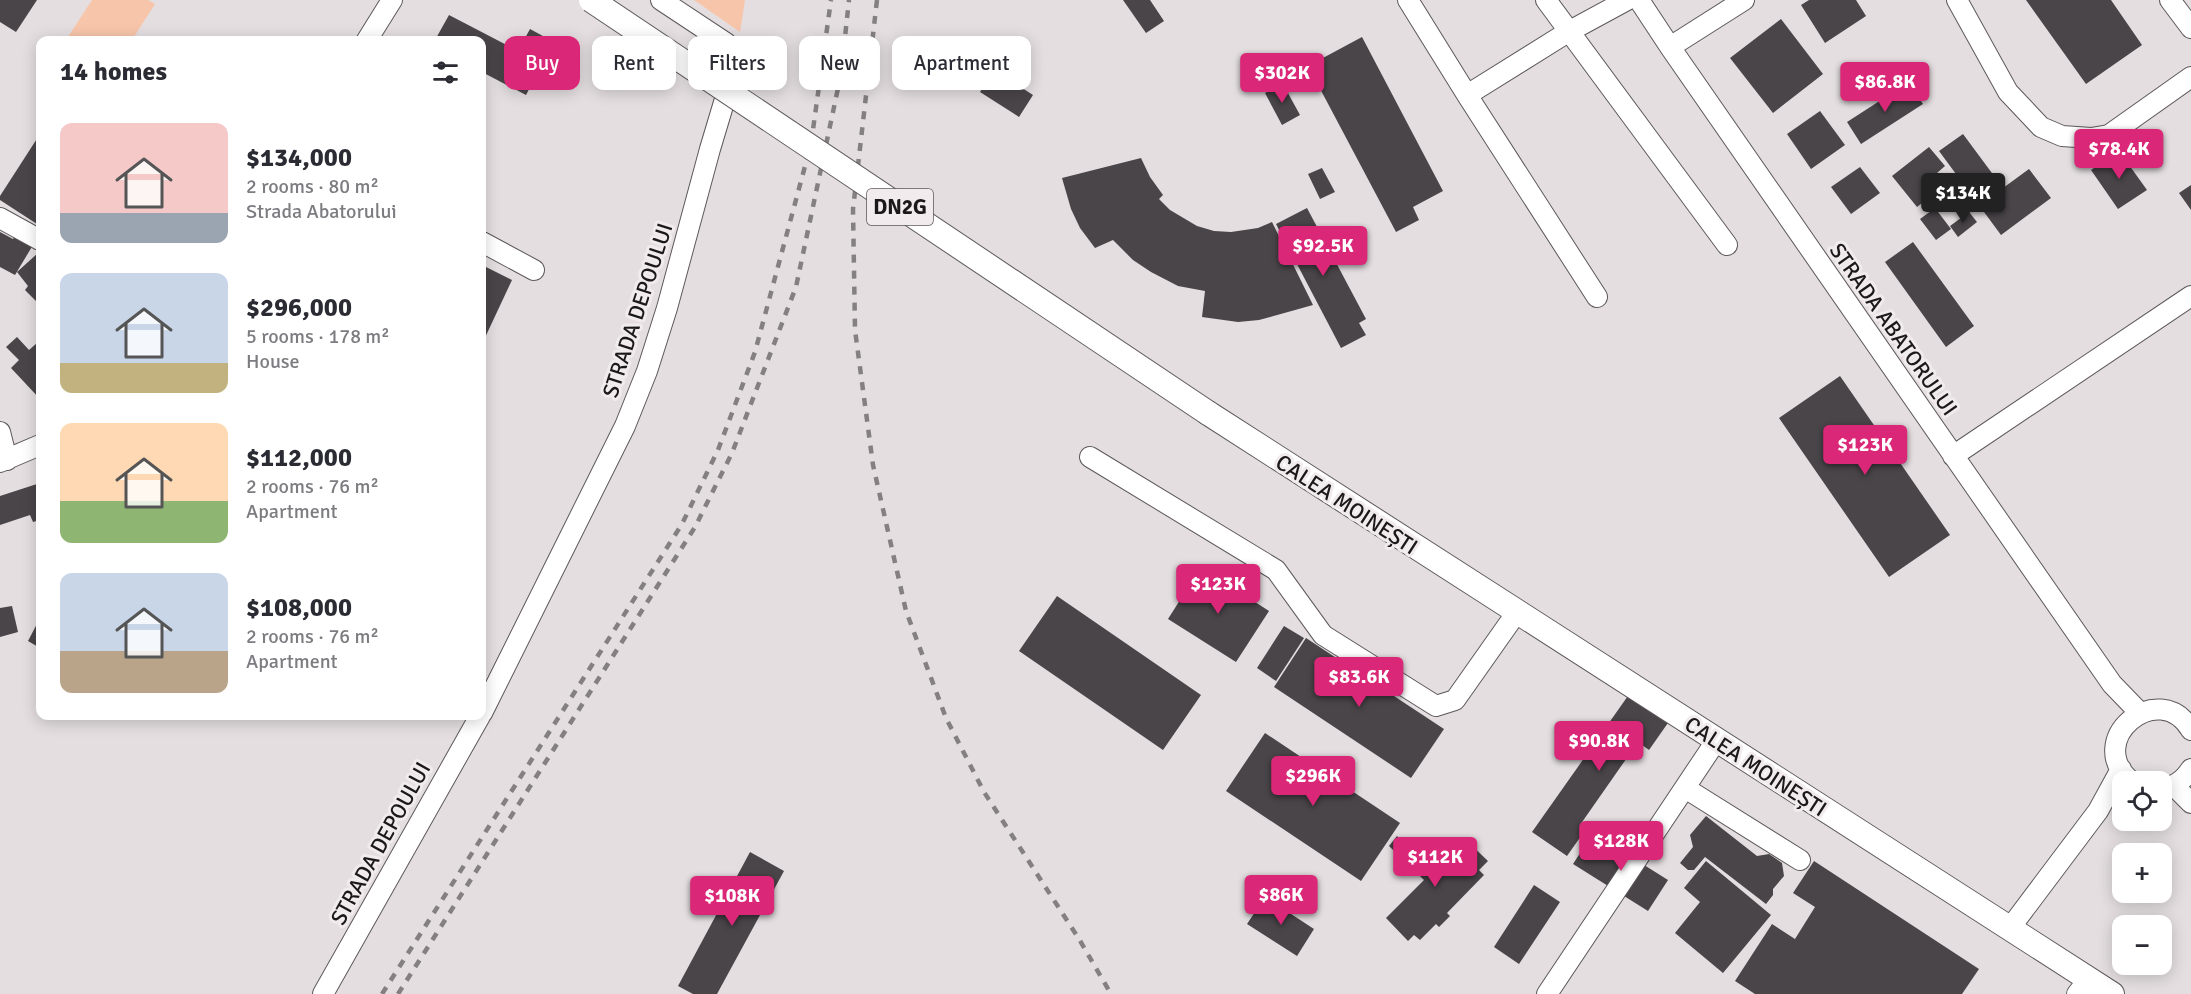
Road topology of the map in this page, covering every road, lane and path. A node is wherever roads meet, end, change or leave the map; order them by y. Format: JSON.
{"nodes":[{"id":1,"x":392,"y":0,"type":"edge"},
{"id":2,"x":591,"y":0,"type":"edge"},
{"id":3,"x":661,"y":0,"type":"edge"},
{"id":4,"x":1408,"y":0,"type":"edge"},
{"id":5,"x":1546,"y":0,"type":"edge"},
{"id":6,"x":1627,"y":0,"type":"edge"},
{"id":7,"x":1639,"y":0,"type":"edge"},
{"id":8,"x":1744,"y":0,"type":"edge"},
{"id":9,"x":1957,"y":0,"type":"edge"},
{"id":10,"x":2170,"y":0,"type":"edge"},
{"id":11,"x":2191,"y":28,"type":"edge"},
{"id":12,"x":1568,"y":32,"type":"junction"},
{"id":13,"x":370,"y":36,"type":"edge"},
{"id":14,"x":1670,"y":47,"type":"junction"},
{"id":15,"x":2191,"y":77,"type":"edge"},
{"id":16,"x":1467,"y":95,"type":"junction"},
{"id":17,"x":0,"y":218,"type":"edge"},
{"id":18,"x":36,"y":238,"type":"edge"},
{"id":19,"x":486,"y":244,"type":"edge"},
{"id":20,"x":1727,"y":245,"type":"dead end"},
{"id":21,"x":534,"y":270,"type":"dead end"},
{"id":22,"x":2191,"y":296,"type":"edge"},
{"id":23,"x":1597,"y":297,"type":"dead end"},
{"id":24,"x":0,"y":432,"type":"edge"},
{"id":25,"x":36,"y":447,"type":"edge"},
{"id":26,"x":1953,"y":456,"type":"junction"},
{"id":27,"x":1090,"y":457,"type":"dead end"},
{"id":28,"x":4,"y":461,"type":"edge"},
{"id":29,"x":1516,"y":612,"type":"junction"},
{"id":30,"x":486,"y":704,"type":"edge"},
{"id":31,"x":2133,"y":718,"type":"junction"},
{"id":32,"x":478,"y":720,"type":"edge"},
{"id":33,"x":2191,"y":730,"type":"edge"},
{"id":34,"x":1716,"y":741,"type":"junction"},
{"id":35,"x":2125,"y":771,"type":"edge"},
{"id":36,"x":2191,"y":772,"type":"edge"},
{"id":37,"x":2172,"y":785,"type":"edge"},
{"id":38,"x":1685,"y":788,"type":"junction"},
{"id":39,"x":2172,"y":791,"type":"edge"},
{"id":40,"x":2112,"y":794,"type":"edge"},
{"id":41,"x":2112,"y":800,"type":"edge"},
{"id":42,"x":2191,"y":803,"type":"edge"},
{"id":43,"x":2098,"y":811,"type":"junction"},
{"id":44,"x":1800,"y":860,"type":"dead end"},
{"id":45,"x":2010,"y":928,"type":"junction"},
{"id":46,"x":2083,"y":986,"type":"edge"},
{"id":47,"x":323,"y":994,"type":"edge"},
{"id":48,"x":1547,"y":994,"type":"edge"},
{"id":49,"x":2112,"y":994,"type":"edge"}],
"edges":[{"from":1,"to":13,"type":"street"},
{"from":2,"to":29,"type":"main road","name":"CALEA MOINEȘTI","number":"DN2G","bridge":true},
{"from":3,"to":30,"type":"street","name":"STRADA DEPOULUI"},
{"from":4,"to":16,"type":"street"},
{"from":5,"to":12,"type":"street"},
{"from":6,"to":12,"type":"street"},
{"from":7,"to":14,"type":"street","name":"STRADA ABATORULUI"},
{"from":8,"to":14,"type":"street"},
{"from":9,"to":15,"type":"street"},
{"from":10,"to":11,"type":"street"},
{"from":12,"to":16,"type":"street"},
{"from":12,"to":20,"type":"street"},
{"from":14,"to":26,"type":"street","name":"STRADA ABATORULUI"},
{"from":16,"to":23,"type":"street"},
{"from":17,"to":18,"type":"street"},
{"from":19,"to":21,"type":"street"},
{"from":22,"to":26,"type":"street"},
{"from":24,"to":28,"type":"street"},
{"from":25,"to":28,"type":"street"},
{"from":26,"to":31,"type":"street","name":"STRADA ABATORULUI"},
{"from":27,"to":29,"type":"street"},
{"from":29,"to":34,"type":"main road","name":"CALEA MOINEȘTI","number":"DN2G"},
{"from":31,"to":33,"type":"street"},
{"from":31,"to":35,"type":"street"},
{"from":32,"to":47,"type":"street","name":"STRADA DEPOULUI"},
{"from":34,"to":38,"type":"street"},
{"from":34,"to":45,"type":"main road","name":"CALEA MOINEȘTI","number":"DN2G"},
{"from":36,"to":37,"type":"street"},
{"from":38,"to":44,"type":"street"},
{"from":38,"to":48,"type":"street"},
{"from":39,"to":42,"type":"street"},
{"from":40,"to":43,"type":"street"},
{"from":41,"to":43,"type":"street"},
{"from":43,"to":45,"type":"street"},
{"from":45,"to":46,"type":"main road","name":"CALEA MOINEȘTI","number":"DN2G"},
{"from":46,"to":49,"type":"main road","name":"CALEA MOINEȘTI","number":"DN2G"}]}
